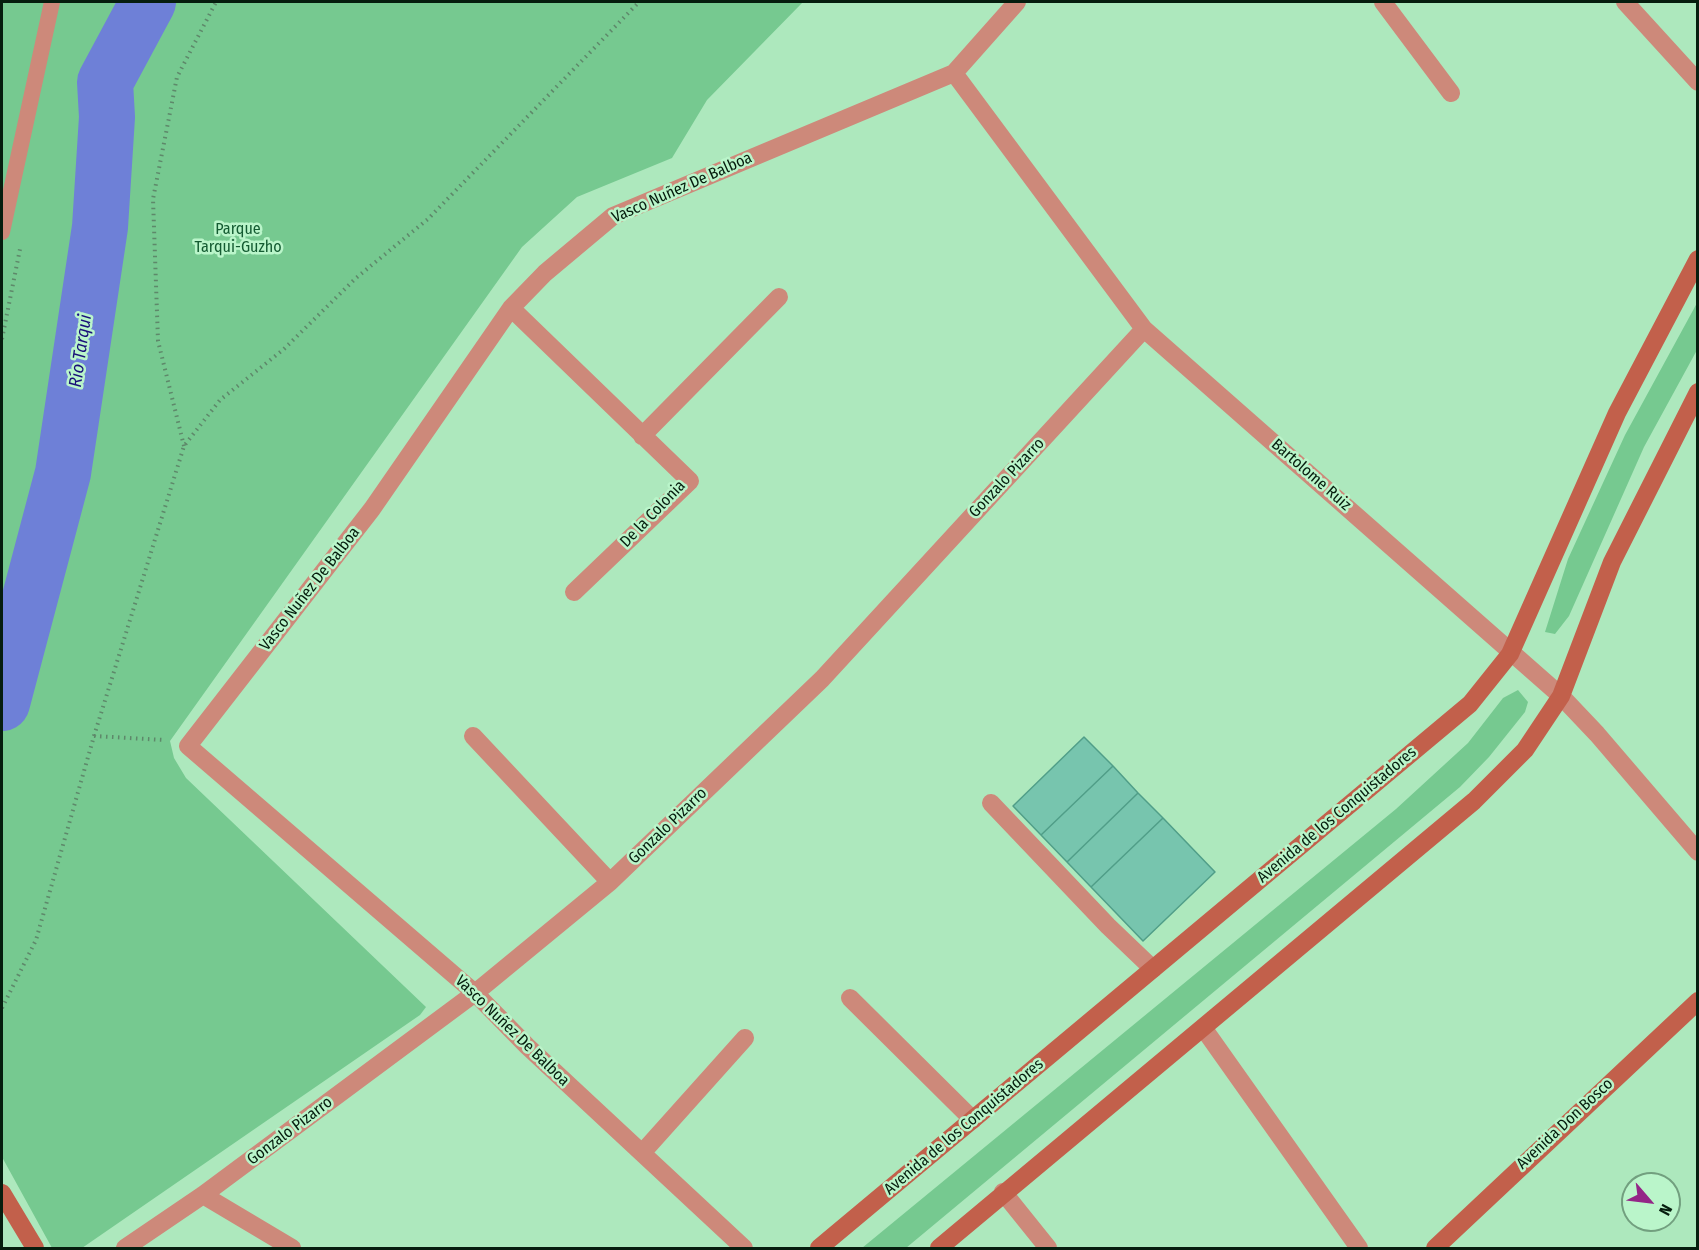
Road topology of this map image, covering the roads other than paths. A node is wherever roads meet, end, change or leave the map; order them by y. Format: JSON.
{"nodes":[{"id":1,"x":52,"y":2,"type":"edge"},
{"id":2,"x":1017,"y":2,"type":"edge"},
{"id":3,"x":1383,"y":2,"type":"edge"},
{"id":4,"x":1626,"y":2,"type":"edge"},
{"id":5,"x":954,"y":73,"type":"junction"},
{"id":6,"x":1698,"y":82,"type":"edge"},
{"id":7,"x":1451,"y":93,"type":"dead end"},
{"id":8,"x":2,"y":232,"type":"edge"},
{"id":9,"x":1698,"y":259,"type":"edge"},
{"id":10,"x":779,"y":297,"type":"dead end"},
{"id":11,"x":511,"y":308,"type":"junction"},
{"id":12,"x":1144,"y":329,"type":"junction"},
{"id":13,"x":1698,"y":392,"type":"edge"},
{"id":14,"x":642,"y":436,"type":"junction"},
{"id":15,"x":574,"y":592,"type":"dead end"},
{"id":16,"x":1510,"y":654,"type":"junction"},
{"id":17,"x":1561,"y":696,"type":"junction"},
{"id":18,"x":473,"y":736,"type":"dead end"},
{"id":19,"x":991,"y":803,"type":"dead end"},
{"id":20,"x":1698,"y":852,"type":"edge"},
{"id":21,"x":610,"y":882,"type":"junction"},
{"id":22,"x":1153,"y":969,"type":"junction"},
{"id":23,"x":476,"y":993,"type":"junction"},
{"id":24,"x":850,"y":998,"type":"dead end"},
{"id":25,"x":1698,"y":1001,"type":"edge"},
{"id":26,"x":1204,"y":1029,"type":"junction"},
{"id":27,"x":745,"y":1038,"type":"dead end"},
{"id":28,"x":973,"y":1119,"type":"junction"},
{"id":29,"x":642,"y":1153,"type":"junction"},
{"id":30,"x":1003,"y":1192,"type":"junction"},
{"id":31,"x":2,"y":1193,"type":"edge"},
{"id":32,"x":203,"y":1196,"type":"junction"},
{"id":33,"x":35,"y":1248,"type":"edge"},
{"id":34,"x":125,"y":1248,"type":"edge"},
{"id":35,"x":292,"y":1248,"type":"edge"},
{"id":36,"x":744,"y":1248,"type":"edge"},
{"id":37,"x":819,"y":1248,"type":"edge"},
{"id":38,"x":939,"y":1248,"type":"edge"},
{"id":39,"x":1048,"y":1248,"type":"edge"},
{"id":40,"x":1359,"y":1248,"type":"edge"},
{"id":41,"x":1434,"y":1248,"type":"edge"}],
"edges":[{"from":1,"to":8,"type":"lane"},
{"from":2,"to":5,"type":"street","name":"Vasco Nuñez De Balboa"},
{"from":3,"to":7,"type":"street"},
{"from":4,"to":6,"type":"street"},
{"from":5,"to":11,"type":"street","name":"Vasco Nuñez De Balboa"},
{"from":5,"to":12,"type":"street","name":"Bartolome Ruiz"},
{"from":9,"to":16,"type":"main road","name":"Avenida de los Conquistadores"},
{"from":10,"to":14,"type":"street"},
{"from":11,"to":14,"type":"street","name":"De la Colonia"},
{"from":11,"to":23,"type":"street","name":"Vasco Nuñez De Balboa"},
{"from":12,"to":16,"type":"street","name":"Bartolome Ruiz"},
{"from":12,"to":21,"type":"street","name":"Gonzalo Pizarro"},
{"from":13,"to":17,"type":"main road"},
{"from":14,"to":15,"type":"street","name":"De la Colonia"},
{"from":16,"to":17,"type":"street","name":"Bartolome Ruiz"},
{"from":16,"to":22,"type":"main road","name":"Avenida de los Conquistadores"},
{"from":17,"to":20,"type":"street","name":"Bartolome Ruiz"},
{"from":17,"to":26,"type":"main road"},
{"from":18,"to":21,"type":"street"},
{"from":19,"to":22,"type":"street"},
{"from":21,"to":23,"type":"street","name":"Gonzalo Pizarro"},
{"from":22,"to":28,"type":"main road","name":"Avenida de los Conquistadores"},
{"from":23,"to":29,"type":"street","name":"Vasco Nuñez De Balboa"},
{"from":23,"to":32,"type":"street","name":"Gonzalo Pizarro"},
{"from":24,"to":28,"type":"street"},
{"from":25,"to":41,"type":"main road","name":"Avenida Don Bosco"},
{"from":26,"to":30,"type":"main road"},
{"from":26,"to":40,"type":"street"},
{"from":27,"to":29,"type":"street"},
{"from":28,"to":37,"type":"main road","name":"Avenida de los Conquistadores"},
{"from":29,"to":36,"type":"street","name":"Vasco Nuñez De Balboa"},
{"from":30,"to":38,"type":"main road"},
{"from":30,"to":39,"type":"street"},
{"from":31,"to":33,"type":"main road"},
{"from":32,"to":34,"type":"street","name":"Gonzalo Pizarro"},
{"from":32,"to":35,"type":"street"}]}
